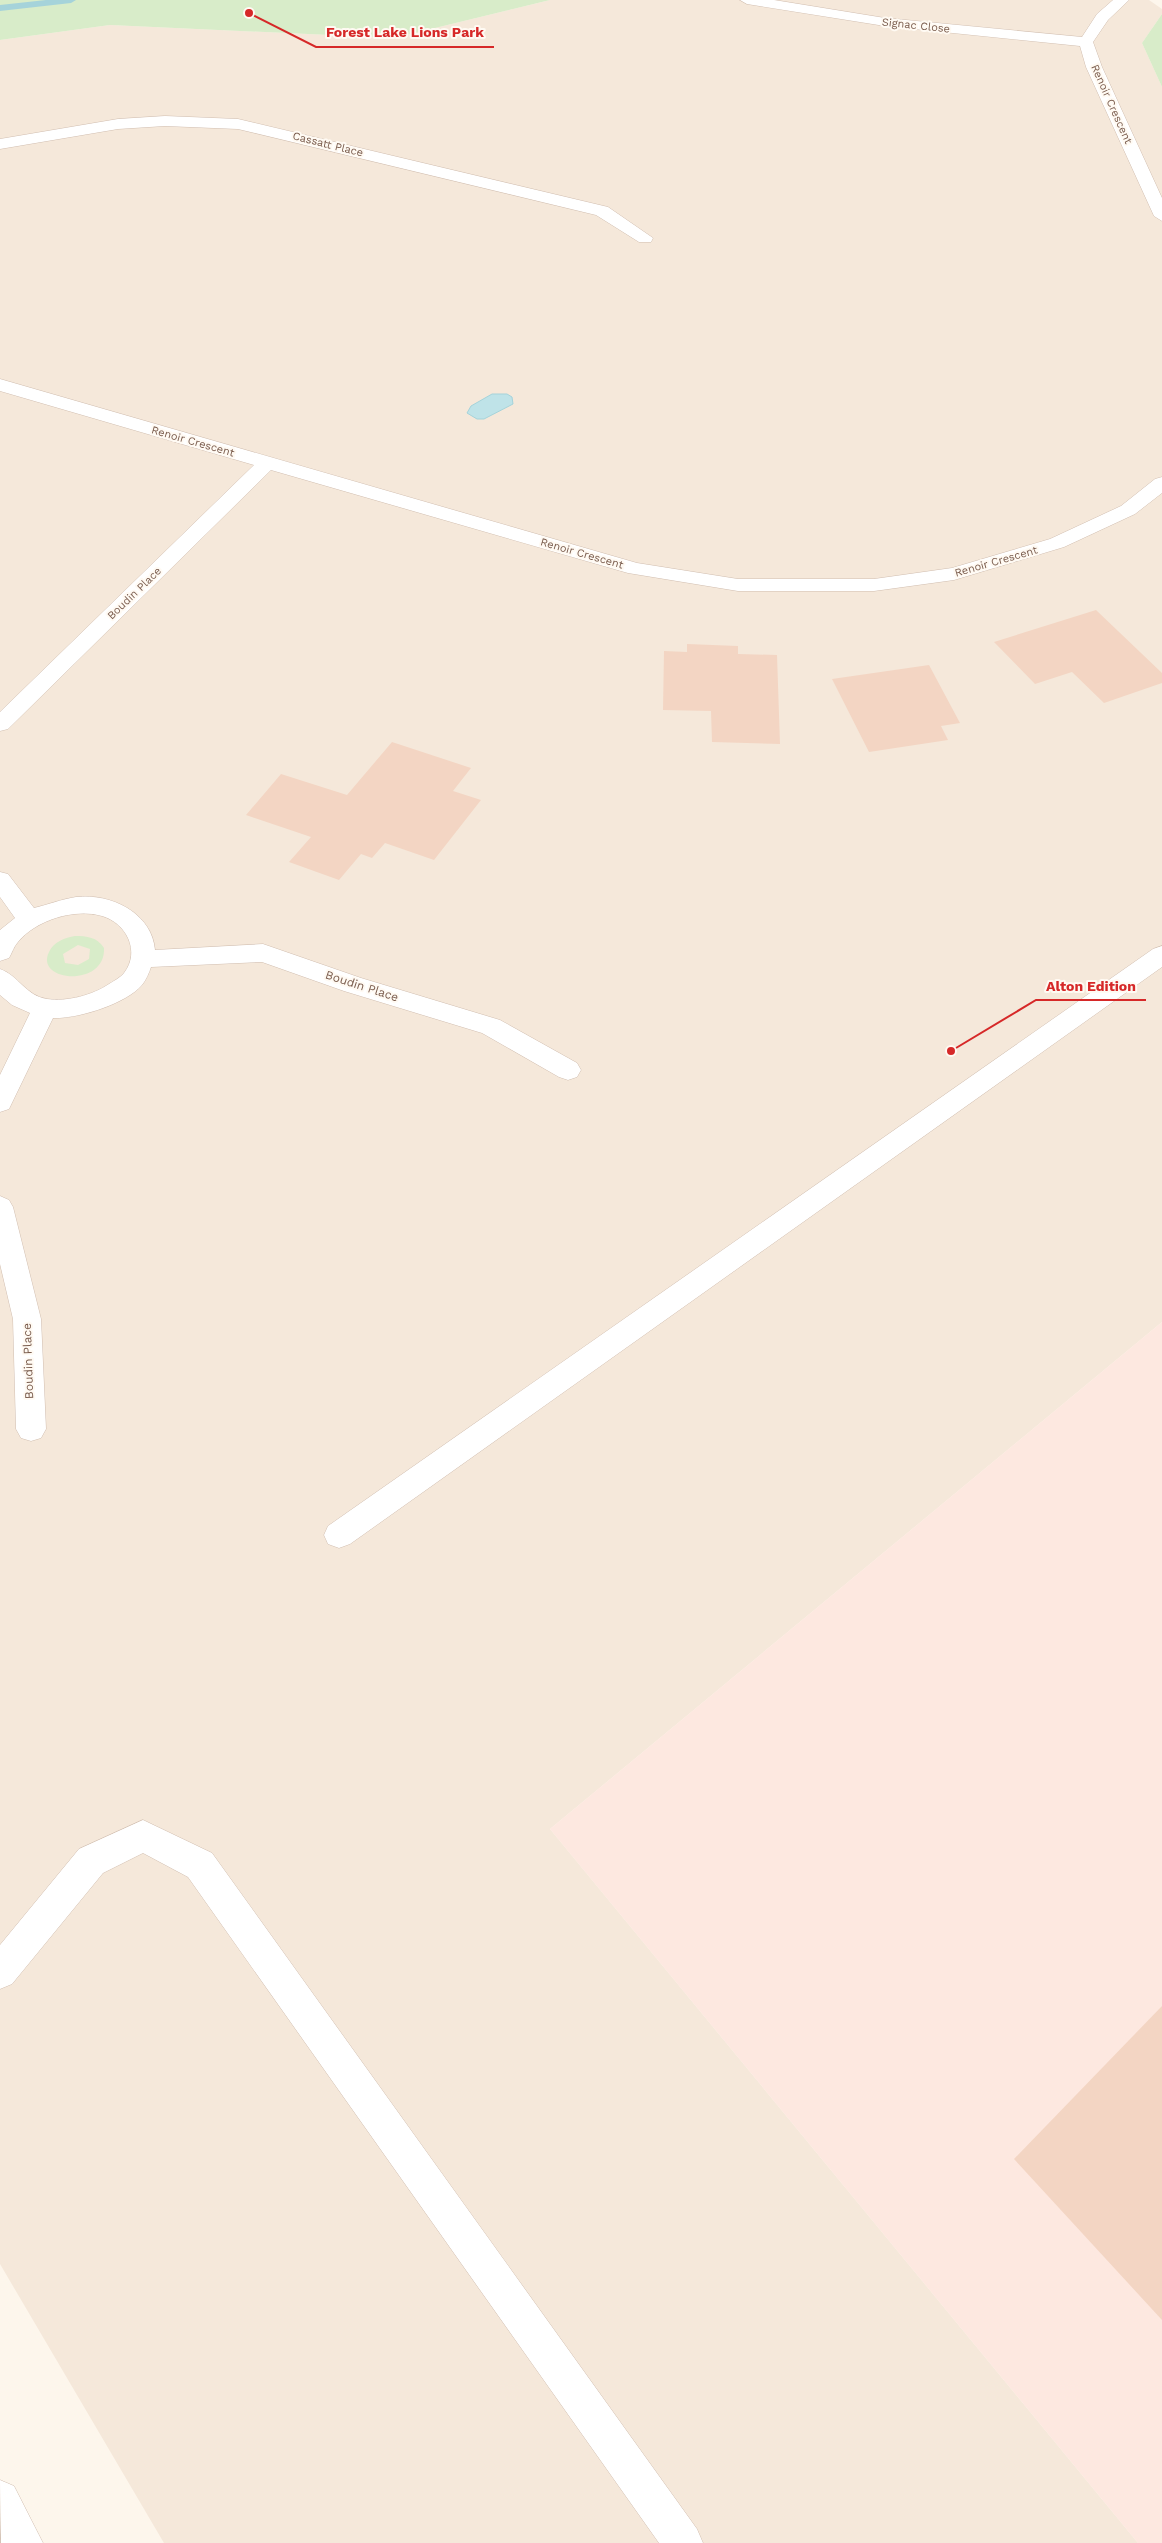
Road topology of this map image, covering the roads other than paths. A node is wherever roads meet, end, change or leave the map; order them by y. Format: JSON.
{"nodes":[{"id":1,"x":747,"y":0,"type":"edge"},
{"id":2,"x":1122,"y":0,"type":"edge"},
{"id":3,"x":1086,"y":42,"type":"junction"},
{"id":4,"x":0,"y":144,"type":"edge"},
{"id":5,"x":1162,"y":216,"type":"edge"},
{"id":6,"x":645,"y":238,"type":"dead end"},
{"id":7,"x":0,"y":385,"type":"edge"},
{"id":8,"x":268,"y":462,"type":"junction"},
{"id":9,"x":1162,"y":483,"type":"edge"},
{"id":10,"x":0,"y":724,"type":"edge"},
{"id":11,"x":0,"y":880,"type":"edge"},
{"id":12,"x":29,"y":919,"type":"junction"},
{"id":13,"x":0,"y":952,"type":"edge"},
{"id":14,"x":1162,"y":955,"type":"edge"},
{"id":15,"x":144,"y":959,"type":"junction"},
{"id":16,"x":0,"y":978,"type":"edge"},
{"id":17,"x":45,"y":1008,"type":"junction"},
{"id":18,"x":568,"y":1070,"type":"dead end"},
{"id":19,"x":0,"y":1102,"type":"edge"},
{"id":20,"x":0,"y":1207,"type":"edge"},
{"id":21,"x":31,"y":1429,"type":"dead end"},
{"id":22,"x":339,"y":1535,"type":"dead end"},
{"id":23,"x":0,"y":1972,"type":"edge"},
{"id":24,"x":0,"y":2500,"type":"edge"},
{"id":25,"x":23,"y":2543,"type":"edge"},
{"id":26,"x":683,"y":2543,"type":"edge"}],
"edges":[{"from":1,"to":3,"type":"street","name":"Signac Close"},
{"from":2,"to":3,"type":"street"},
{"from":3,"to":5,"type":"street","name":"Renoir Crescent"},
{"from":4,"to":6,"type":"street","name":"Cassatt Place"},
{"from":7,"to":8,"type":"street","name":"Renoir Crescent"},
{"from":8,"to":9,"type":"street","name":"Renoir Crescent"},
{"from":8,"to":10,"type":"street","name":"Boudin Place"},
{"from":11,"to":12,"type":"street"},
{"from":12,"to":13,"type":"street"},
{"from":12,"to":15,"type":"street"},
{"from":14,"to":22,"type":"street"},
{"from":15,"to":17,"type":"street"},
{"from":15,"to":18,"type":"street","name":"Boudin Place"},
{"from":16,"to":17,"type":"street"},
{"from":17,"to":19,"type":"street"},
{"from":20,"to":21,"type":"street","name":"Boudin Place"},
{"from":23,"to":26,"type":"street"},
{"from":24,"to":25,"type":"street"}]}
